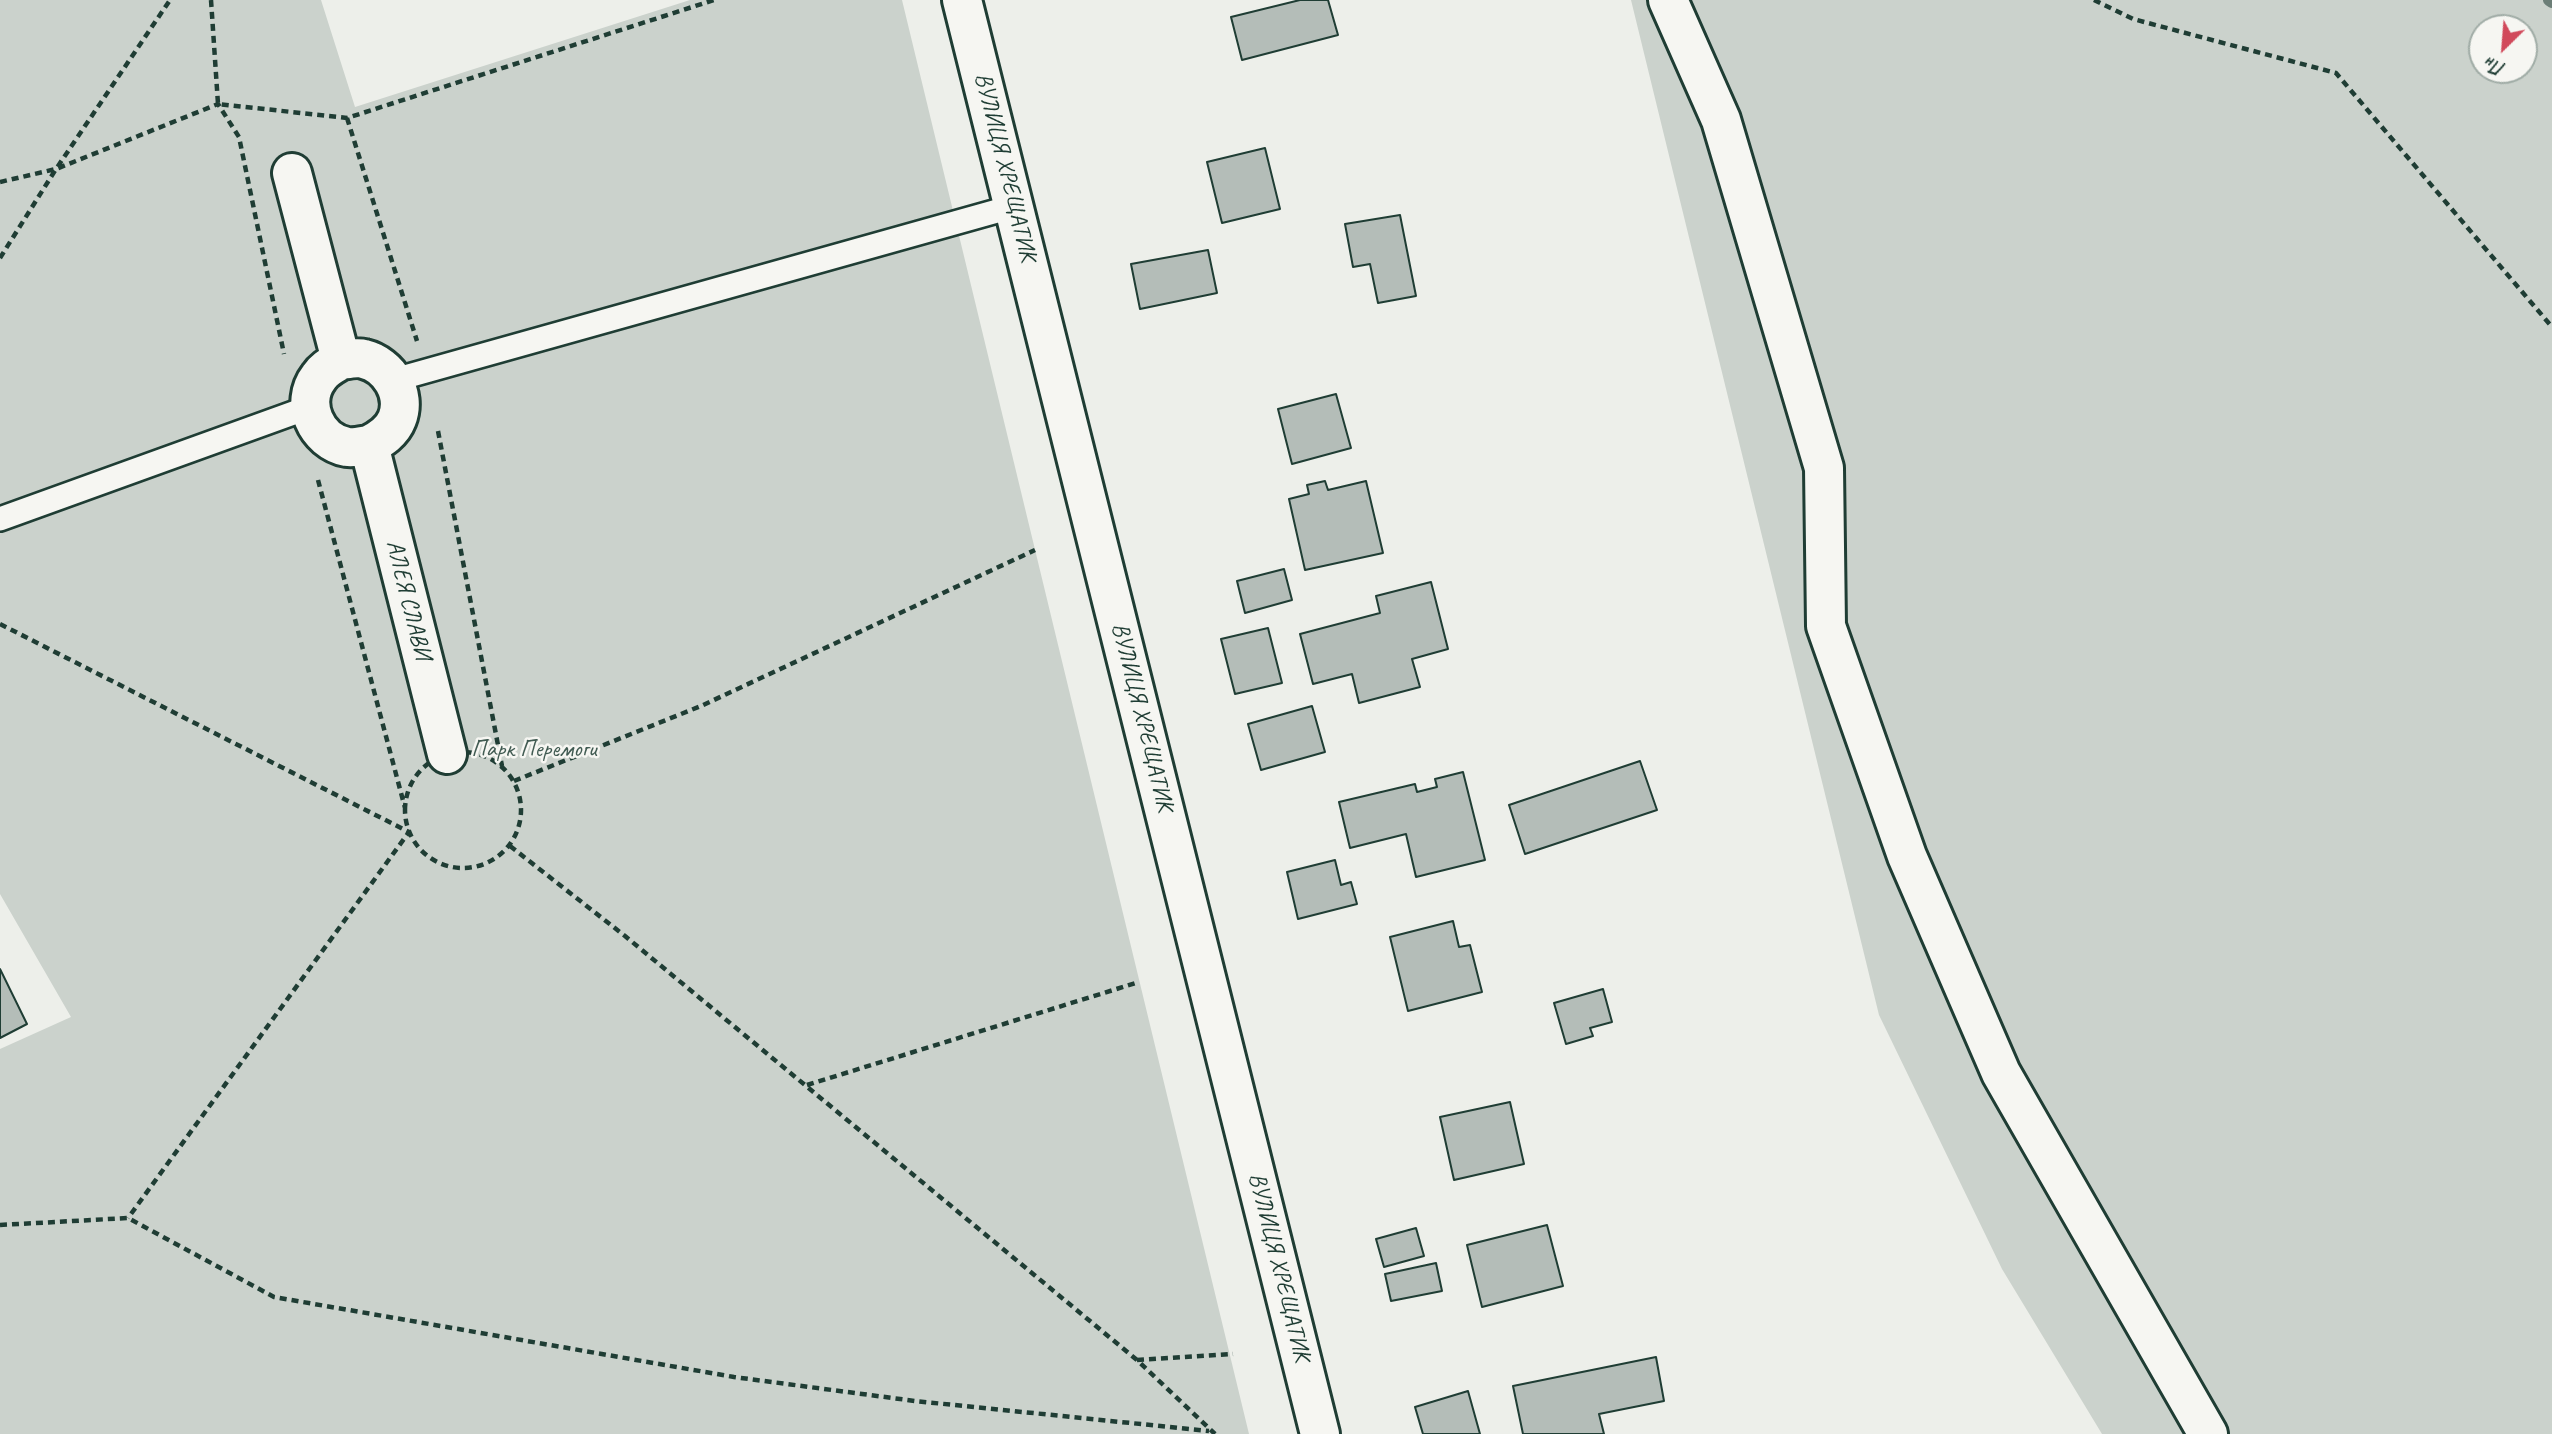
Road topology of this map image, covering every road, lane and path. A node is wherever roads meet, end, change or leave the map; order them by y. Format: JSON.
{"nodes":[{"id":1,"x":170,"y":0,"type":"edge"},
{"id":2,"x":211,"y":0,"type":"edge"},
{"id":3,"x":714,"y":0,"type":"edge"},
{"id":4,"x":962,"y":0,"type":"edge"},
{"id":5,"x":1668,"y":0,"type":"edge"},
{"id":6,"x":2094,"y":0,"type":"edge"},
{"id":7,"x":218,"y":104,"type":"junction"},
{"id":8,"x":56,"y":169,"type":"junction"},
{"id":9,"x":292,"y":173,"type":"dead end"},
{"id":10,"x":0,"y":182,"type":"edge"},
{"id":11,"x":1015,"y":206,"type":"junction"},
{"id":12,"x":0,"y":258,"type":"edge"},
{"id":13,"x":2552,"y":327,"type":"edge"},
{"id":14,"x":341,"y":360,"type":"junction"},
{"id":15,"x":394,"y":380,"type":"junction"},
{"id":16,"x":305,"y":409,"type":"junction"},
{"id":17,"x":369,"y":445,"type":"junction"},
{"id":18,"x":317,"y":477,"type":"dead end"},
{"id":19,"x":0,"y":519,"type":"edge"},
{"id":20,"x":1035,"y":550,"type":"dead end"},
{"id":21,"x":0,"y":624,"type":"edge"},
{"id":22,"x":447,"y":754,"type":"junction"},
{"id":23,"x":514,"y":781,"type":"junction"},
{"id":24,"x":405,"y":808,"type":"junction"},
{"id":25,"x":409,"y":832,"type":"junction"},
{"id":26,"x":510,"y":846,"type":"junction"},
{"id":27,"x":1139,"y":982,"type":"dead end"},
{"id":28,"x":807,"y":1086,"type":"junction"},
{"id":29,"x":128,"y":1218,"type":"junction"},
{"id":30,"x":0,"y":1225,"type":"edge"},
{"id":31,"x":1233,"y":1354,"type":"dead end"},
{"id":32,"x":1137,"y":1360,"type":"junction"},
{"id":33,"x":1212,"y":1432,"type":"edge"},
{"id":34,"x":1320,"y":1434,"type":"edge"},
{"id":35,"x":2208,"y":1434,"type":"edge"}],
"edges":[{"from":1,"to":8,"type":"path"},
{"from":2,"to":7,"type":"path"},
{"from":3,"to":7,"type":"path"},
{"from":4,"to":11,"type":"street","name":"ВУЛИЦЯ ХРЕЩАТИК"},
{"from":5,"to":35,"type":"street"},
{"from":6,"to":13,"type":"path"},
{"from":7,"to":8,"type":"path"},
{"from":7,"to":16,"type":"path"},
{"from":8,"to":10,"type":"path"},
{"from":8,"to":12,"type":"path"},
{"from":9,"to":14,"type":"street"},
{"from":11,"to":15,"type":"lane"},
{"from":11,"to":34,"type":"street","name":"ВУЛИЦЯ ХРЕЩАТИК"},
{"from":14,"to":15,"type":"street"},
{"from":14,"to":16,"type":"street"},
{"from":15,"to":17,"type":"street"},
{"from":16,"to":17,"type":"street"},
{"from":16,"to":19,"type":"lane"},
{"from":17,"to":22,"type":"street","name":"АЛЕЯ СЛАВИ"},
{"from":18,"to":24,"type":"path"},
{"from":20,"to":23,"type":"path"},
{"from":21,"to":25,"type":"path"},
{"from":22,"to":23,"type":"path"},
{"from":22,"to":24,"type":"path"},
{"from":23,"to":26,"type":"path"},
{"from":24,"to":25,"type":"path"},
{"from":25,"to":26,"type":"path"},
{"from":25,"to":29,"type":"path"},
{"from":26,"to":28,"type":"path"},
{"from":27,"to":28,"type":"path"},
{"from":28,"to":32,"type":"path"},
{"from":29,"to":30,"type":"path"},
{"from":29,"to":33,"type":"path"},
{"from":31,"to":32,"type":"path"},
{"from":32,"to":33,"type":"path"}]}
